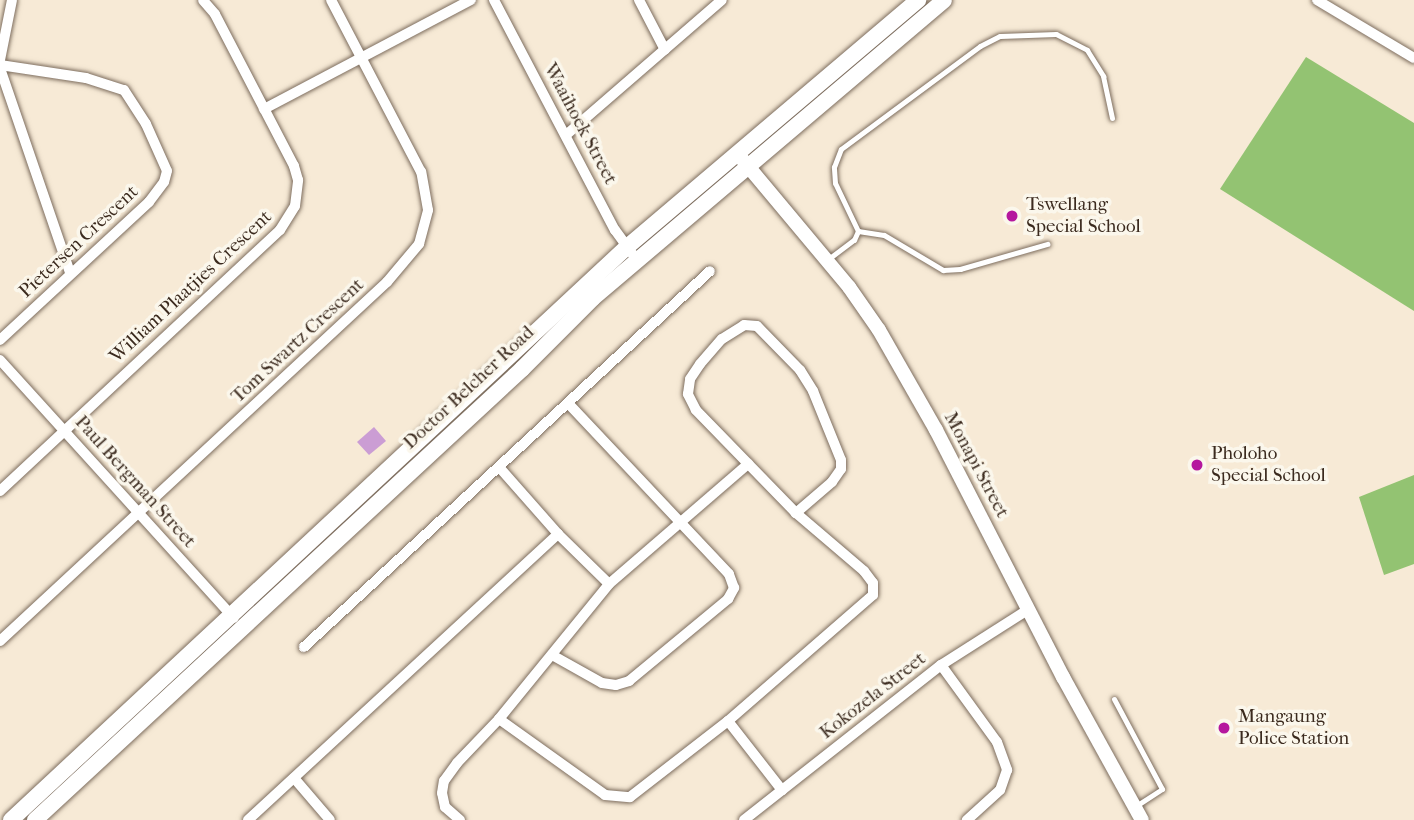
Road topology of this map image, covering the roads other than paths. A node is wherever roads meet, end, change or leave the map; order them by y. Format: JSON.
{"nodes":[{"id":1,"x":12,"y":0,"type":"edge"},
{"id":2,"x":203,"y":0,"type":"edge"},
{"id":3,"x":331,"y":0,"type":"edge"},
{"id":4,"x":471,"y":0,"type":"edge"},
{"id":5,"x":494,"y":0,"type":"edge"},
{"id":6,"x":639,"y":0,"type":"edge"},
{"id":7,"x":722,"y":0,"type":"edge"},
{"id":8,"x":918,"y":0,"type":"edge"},
{"id":9,"x":944,"y":0,"type":"edge"},
{"id":10,"x":1317,"y":0,"type":"edge"},
{"id":11,"x":665,"y":50,"type":"junction"},
{"id":12,"x":362,"y":58,"type":"junction"},
{"id":13,"x":1414,"y":58,"type":"edge"},
{"id":14,"x":0,"y":60,"type":"edge"},
{"id":15,"x":0,"y":67,"type":"edge"},
{"id":16,"x":264,"y":109,"type":"junction"},
{"id":17,"x":1112,"y":118,"type":"dead end"},
{"id":18,"x":566,"y":135,"type":"junction"},
{"id":19,"x":736,"y":153,"type":"junction"},
{"id":20,"x":750,"y":168,"type":"junction"},
{"id":21,"x":858,"y":231,"type":"junction"},
{"id":22,"x":1047,"y":244,"type":"dead end"},
{"id":23,"x":627,"y":247,"type":"junction"},
{"id":24,"x":827,"y":260,"type":"junction"},
{"id":25,"x":638,"y":262,"type":"junction"},
{"id":26,"x":709,"y":271,"type":"dead end"},
{"id":27,"x":70,"y":272,"type":"junction"},
{"id":28,"x":0,"y":340,"type":"edge"},
{"id":29,"x":0,"y":360,"type":"edge"},
{"id":30,"x":568,"y":404,"type":"junction"},
{"id":31,"x":65,"y":430,"type":"junction"},
{"id":32,"x":748,"y":464,"type":"junction"},
{"id":33,"x":499,"y":467,"type":"junction"},
{"id":34,"x":0,"y":491,"type":"edge"},
{"id":35,"x":139,"y":512,"type":"junction"},
{"id":36,"x":796,"y":513,"type":"junction"},
{"id":37,"x":679,"y":520,"type":"junction"},
{"id":38,"x":558,"y":534,"type":"junction"},
{"id":39,"x":610,"y":584,"type":"junction"},
{"id":40,"x":1029,"y":608,"type":"junction"},
{"id":41,"x":238,"y":622,"type":"junction"},
{"id":42,"x":0,"y":642,"type":"edge"},
{"id":43,"x":304,"y":647,"type":"dead end"},
{"id":44,"x":552,"y":655,"type":"junction"},
{"id":45,"x":941,"y":665,"type":"junction"},
{"id":46,"x":1114,"y":699,"type":"dead end"},
{"id":47,"x":499,"y":719,"type":"junction"},
{"id":48,"x":728,"y":721,"type":"junction"},
{"id":49,"x":294,"y":778,"type":"junction"},
{"id":50,"x":782,"y":790,"type":"junction"},
{"id":51,"x":1138,"y":814,"type":"edge"},
{"id":52,"x":11,"y":820,"type":"edge"},
{"id":53,"x":35,"y":820,"type":"edge"},
{"id":54,"x":248,"y":820,"type":"edge"},
{"id":55,"x":330,"y":820,"type":"edge"},
{"id":56,"x":460,"y":820,"type":"edge"},
{"id":57,"x":744,"y":820,"type":"edge"},
{"id":58,"x":967,"y":820,"type":"edge"}],
"edges":[{"from":1,"to":14,"type":"street"},
{"from":2,"to":16,"type":"street","name":"William Plaatjies Crescent"},
{"from":3,"to":12,"type":"street","name":"Tom Swartz Crescent"},
{"from":4,"to":12,"type":"street"},
{"from":5,"to":18,"type":"street","name":"Waaihoek Street"},
{"from":6,"to":11,"type":"street"},
{"from":7,"to":11,"type":"street"},
{"from":8,"to":19,"type":"main road","name":"Doctor Belcher Road"},
{"from":9,"to":20,"type":"main road","name":"Doctor Belcher Road"},
{"from":10,"to":13,"type":"street"},
{"from":11,"to":18,"type":"street"},
{"from":12,"to":16,"type":"street"},
{"from":12,"to":35,"type":"street","name":"Tom Swartz Crescent"},
{"from":15,"to":27,"type":"street"},
{"from":15,"to":27,"type":"street","name":"Pietersen Crescent"},
{"from":16,"to":31,"type":"street","name":"William Plaatjies Crescent"},
{"from":17,"to":21,"type":"lane"},
{"from":18,"to":23,"type":"street","name":"Waaihoek Street"},
{"from":19,"to":20,"type":"street","name":"Monapi Street"},
{"from":19,"to":23,"type":"main road","name":"Doctor Belcher Road"},
{"from":20,"to":24,"type":"street","name":"Monapi Street"},
{"from":20,"to":25,"type":"main road","name":"Doctor Belcher Road"},
{"from":21,"to":22,"type":"lane"},
{"from":21,"to":24,"type":"lane"},
{"from":23,"to":25,"type":"street","name":"Waaihoek Street"},
{"from":23,"to":41,"type":"main road","name":"Doctor Belcher Road"},
{"from":24,"to":40,"type":"street","name":"Monapi Street"},
{"from":25,"to":41,"type":"main road","name":"Doctor Belcher Road"},
{"from":26,"to":30,"type":"street"},
{"from":27,"to":28,"type":"street","name":"Pietersen Crescent"},
{"from":29,"to":31,"type":"street","name":"Paul Bergman Street"},
{"from":30,"to":33,"type":"street"},
{"from":30,"to":37,"type":"street"},
{"from":31,"to":34,"type":"street","name":"William Plaatjies Crescent"},
{"from":31,"to":35,"type":"street","name":"Paul Bergman Street"},
{"from":32,"to":36,"type":"street"},
{"from":32,"to":36,"type":"street"},
{"from":32,"to":37,"type":"street"},
{"from":33,"to":38,"type":"street"},
{"from":33,"to":43,"type":"street"},
{"from":35,"to":41,"type":"street","name":"Paul Bergman Street"},
{"from":35,"to":42,"type":"street","name":"Tom Swartz Crescent"},
{"from":36,"to":48,"type":"street"},
{"from":37,"to":39,"type":"street"},
{"from":37,"to":44,"type":"street"},
{"from":38,"to":39,"type":"street"},
{"from":38,"to":49,"type":"street"},
{"from":39,"to":44,"type":"street"},
{"from":40,"to":45,"type":"street","name":"Kokozela Street"},
{"from":40,"to":51,"type":"street","name":"Monapi Street"},
{"from":41,"to":52,"type":"main road","name":"Doctor Belcher Road"},
{"from":41,"to":53,"type":"main road","name":"Doctor Belcher Road"},
{"from":44,"to":47,"type":"street"},
{"from":45,"to":50,"type":"street","name":"Kokozela Street"},
{"from":45,"to":58,"type":"street"},
{"from":46,"to":51,"type":"lane"},
{"from":47,"to":48,"type":"street"},
{"from":47,"to":56,"type":"street"},
{"from":48,"to":50,"type":"street"},
{"from":49,"to":54,"type":"street"},
{"from":49,"to":55,"type":"street"},
{"from":50,"to":57,"type":"street","name":"Kokozela Street"}]}
